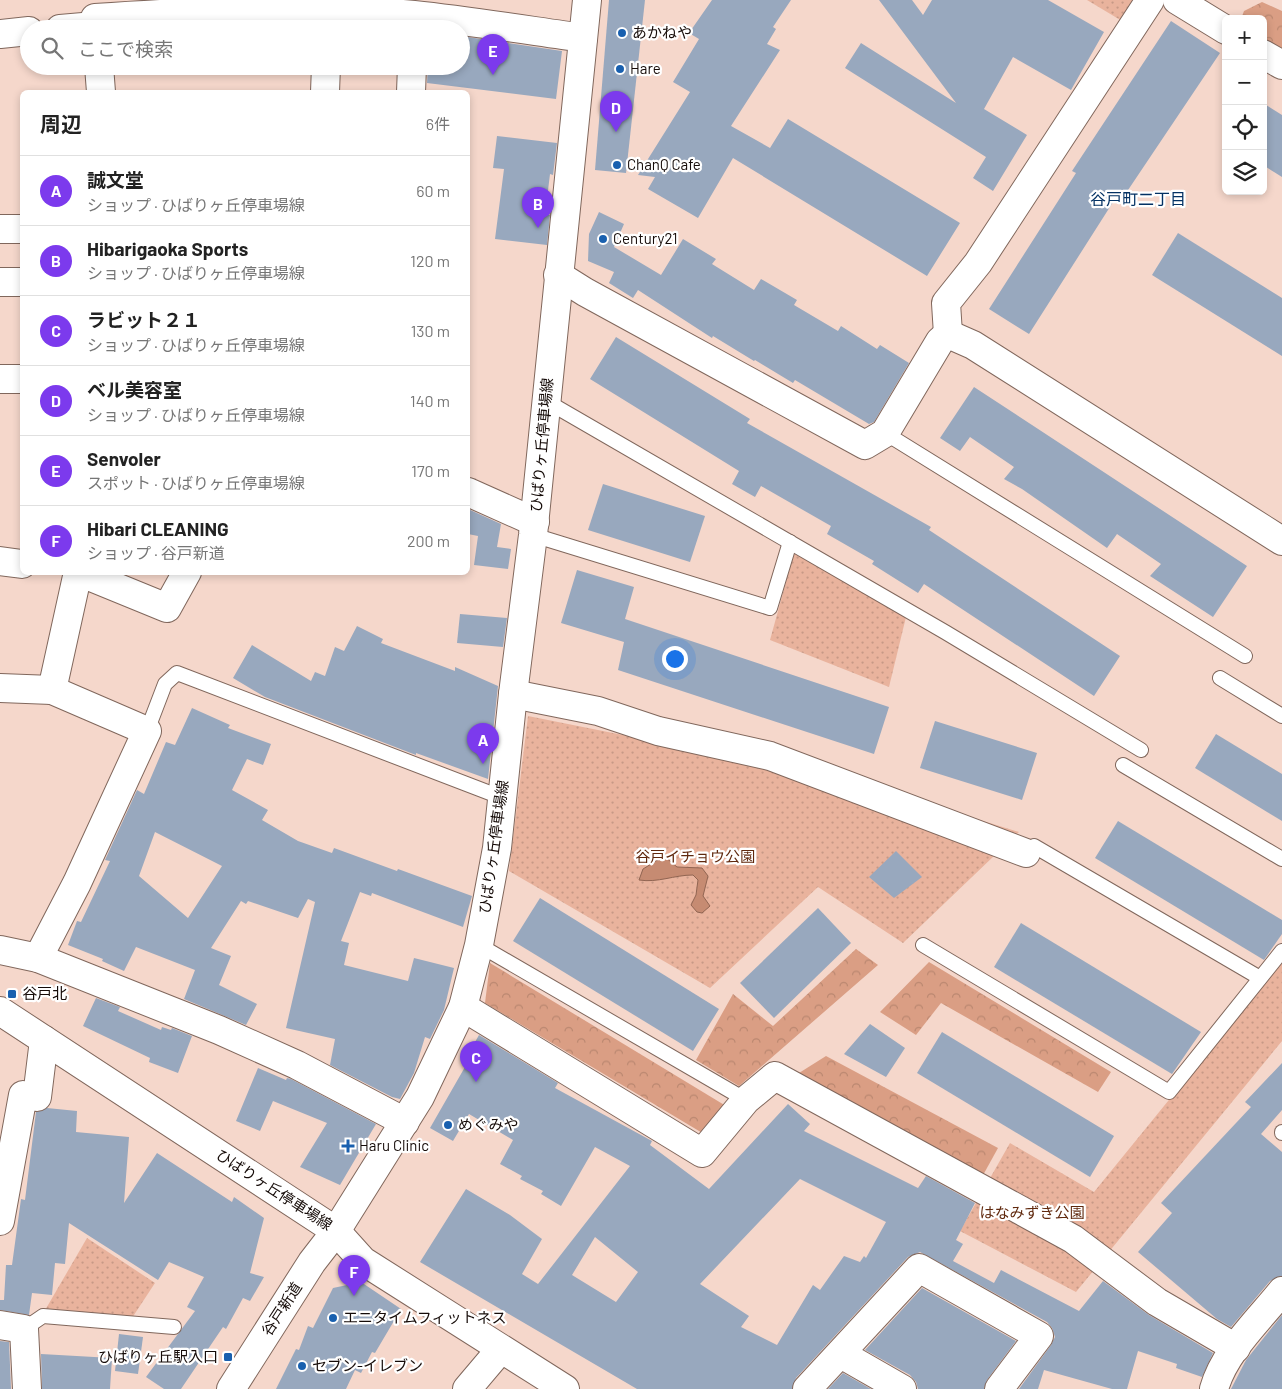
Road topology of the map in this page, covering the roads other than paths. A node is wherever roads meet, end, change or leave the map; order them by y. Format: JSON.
{"nodes":[{"id":1,"x":587,"y":0,"type":"edge"},
{"id":2,"x":1150,"y":0,"type":"edge"},
{"id":3,"x":1177,"y":0,"type":"edge"},
{"id":4,"x":95,"y":18,"type":"edge"},
{"id":5,"x":327,"y":20,"type":"edge"},
{"id":6,"x":470,"y":27,"type":"edge"},
{"id":7,"x":1222,"y":28,"type":"edge"},
{"id":8,"x":20,"y":33,"type":"edge"},
{"id":9,"x":0,"y":34,"type":"edge"},
{"id":10,"x":583,"y":38,"type":"junction"},
{"id":11,"x":1267,"y":56,"type":"edge"},
{"id":12,"x":1282,"y":65,"type":"edge"},
{"id":13,"x":100,"y":75,"type":"edge"},
{"id":14,"x":326,"y":75,"type":"edge"},
{"id":15,"x":412,"y":75,"type":"edge"},
{"id":16,"x":101,"y":90,"type":"edge"},
{"id":17,"x":325,"y":90,"type":"edge"},
{"id":18,"x":411,"y":90,"type":"edge"},
{"id":19,"x":0,"y":229,"type":"edge"},
{"id":20,"x":20,"y":229,"type":"edge"},
{"id":21,"x":558,"y":274,"type":"junction"},
{"id":22,"x":0,"y":282,"type":"edge"},
{"id":23,"x":20,"y":282,"type":"edge"},
{"id":24,"x":948,"y":334,"type":"junction"},
{"id":25,"x":0,"y":379,"type":"edge"},
{"id":26,"x":20,"y":379,"type":"edge"},
{"id":27,"x":546,"y":401,"type":"junction"},
{"id":28,"x":885,"y":433,"type":"junction"},
{"id":29,"x":470,"y":493,"type":"edge"},
{"id":30,"x":534,"y":528,"type":"junction"},
{"id":31,"x":1282,"y":541,"type":"edge"},
{"id":32,"x":790,"y":542,"type":"junction"},
{"id":33,"x":0,"y":561,"type":"edge"},
{"id":34,"x":20,"y":564,"type":"edge"},
{"id":35,"x":77,"y":575,"type":"edge"},
{"id":36,"x":85,"y":575,"type":"edge"},
{"id":37,"x":184,"y":575,"type":"edge"},
{"id":38,"x":1245,"y":656,"type":"dead end"},
{"id":39,"x":1220,"y":678,"type":"dead end"},
{"id":40,"x":0,"y":688,"type":"edge"},
{"id":41,"x":52,"y":690,"type":"junction"},
{"id":42,"x":513,"y":694,"type":"junction"},
{"id":43,"x":1282,"y":716,"type":"edge"},
{"id":44,"x":147,"y":731,"type":"junction"},
{"id":45,"x":1142,"y":750,"type":"dead end"},
{"id":46,"x":1123,"y":766,"type":"dead end"},
{"id":47,"x":502,"y":798,"type":"junction"},
{"id":48,"x":1030,"y":850,"type":"joint"},
{"id":49,"x":1282,"y":859,"type":"edge"},
{"id":50,"x":479,"y":945,"type":"junction"},
{"id":51,"x":923,"y":945,"type":"dead end"},
{"id":52,"x":0,"y":950,"type":"edge"},
{"id":53,"x":1282,"y":951,"type":"edge"},
{"id":54,"x":38,"y":958,"type":"junction"},
{"id":55,"x":1260,"y":978,"type":"junction"},
{"id":56,"x":463,"y":1007,"type":"junction"},
{"id":57,"x":0,"y":1011,"type":"edge"},
{"id":58,"x":44,"y":1040,"type":"junction"},
{"id":59,"x":746,"y":1100,"type":"junction"},
{"id":60,"x":405,"y":1122,"type":"junction"},
{"id":61,"x":7,"y":1146,"type":"edge"},
{"id":62,"x":0,"y":1220,"type":"edge"},
{"id":63,"x":336,"y":1231,"type":"junction"},
{"id":64,"x":1282,"y":1291,"type":"edge"},
{"id":65,"x":12,"y":1327,"type":"edge"},
{"id":66,"x":174,"y":1327,"type":"dead end"},
{"id":67,"x":1236,"y":1348,"type":"junction"},
{"id":68,"x":500,"y":1350,"type":"junction"},
{"id":69,"x":841,"y":1354,"type":"junction"},
{"id":70,"x":27,"y":1389,"type":"edge"},
{"id":71,"x":231,"y":1389,"type":"edge"},
{"id":72,"x":468,"y":1389,"type":"edge"},
{"id":73,"x":565,"y":1389,"type":"edge"},
{"id":74,"x":807,"y":1389,"type":"edge"},
{"id":75,"x":902,"y":1389,"type":"edge"},
{"id":76,"x":999,"y":1389,"type":"edge"},
{"id":77,"x":1214,"y":1389,"type":"edge"}],
"edges":[{"from":1,"to":10,"type":"street","name":"ひばりヶ丘停車場線"},
{"from":2,"to":24,"type":"street"},
{"from":3,"to":7,"type":"street"},
{"from":4,"to":5,"type":"street"},
{"from":6,"to":10,"type":"street"},
{"from":8,"to":9,"type":"street"},
{"from":10,"to":21,"type":"street","name":"ひばりヶ丘停車場線"},
{"from":11,"to":12,"type":"street"},
{"from":13,"to":16,"type":"street"},
{"from":14,"to":17,"type":"street"},
{"from":15,"to":18,"type":"street"},
{"from":19,"to":20,"type":"street"},
{"from":21,"to":27,"type":"street","name":"ひばりヶ丘停車場線"},
{"from":21,"to":28,"type":"street"},
{"from":22,"to":23,"type":"street"},
{"from":24,"to":28,"type":"street"},
{"from":24,"to":31,"type":"street"},
{"from":25,"to":26,"type":"street"},
{"from":27,"to":30,"type":"street","name":"ひばりヶ丘停車場線"},
{"from":27,"to":32,"type":"lane"},
{"from":28,"to":38,"type":"lane"},
{"from":29,"to":30,"type":"street"},
{"from":30,"to":32,"type":"lane"},
{"from":30,"to":42,"type":"street","name":"ひばりヶ丘停車場線"},
{"from":32,"to":45,"type":"lane"},
{"from":33,"to":34,"type":"street"},
{"from":35,"to":41,"type":"street"},
{"from":36,"to":37,"type":"street"},
{"from":39,"to":43,"type":"lane"},
{"from":40,"to":41,"type":"street"},
{"from":41,"to":44,"type":"street"},
{"from":42,"to":47,"type":"street","name":"ひばりヶ丘停車場線"},
{"from":42,"to":48,"type":"street"},
{"from":44,"to":47,"type":"lane"},
{"from":44,"to":54,"type":"street"},
{"from":46,"to":49,"type":"lane"},
{"from":47,"to":50,"type":"street","name":"ひばりヶ丘停車場線"},
{"from":48,"to":55,"type":"lane"},
{"from":50,"to":56,"type":"street","name":"ひばりヶ丘停車場線"},
{"from":50,"to":59,"type":"lane"},
{"from":51,"to":55,"type":"lane"},
{"from":52,"to":54,"type":"street"},
{"from":53,"to":55,"type":"lane"},
{"from":54,"to":60,"type":"street"},
{"from":56,"to":59,"type":"street"},
{"from":56,"to":60,"type":"street","name":"ひばりヶ丘停車場線"},
{"from":57,"to":58,"type":"street","name":"ひばりヶ丘停車場線"},
{"from":58,"to":61,"type":"street"},
{"from":58,"to":63,"type":"street","name":"ひばりヶ丘停車場線"},
{"from":59,"to":67,"type":"street"},
{"from":60,"to":63,"type":"street","name":"ひばりヶ丘停車場線"},
{"from":61,"to":62,"type":"street"},
{"from":63,"to":68,"type":"street"},
{"from":63,"to":71,"type":"street","name":"谷戸新道"},
{"from":64,"to":67,"type":"street"},
{"from":65,"to":66,"type":"lane"},
{"from":65,"to":70,"type":"street"},
{"from":67,"to":77,"type":"street"},
{"from":68,"to":72,"type":"street"},
{"from":68,"to":73,"type":"street"},
{"from":69,"to":74,"type":"street"},
{"from":69,"to":75,"type":"street"},
{"from":69,"to":76,"type":"street"}]}
